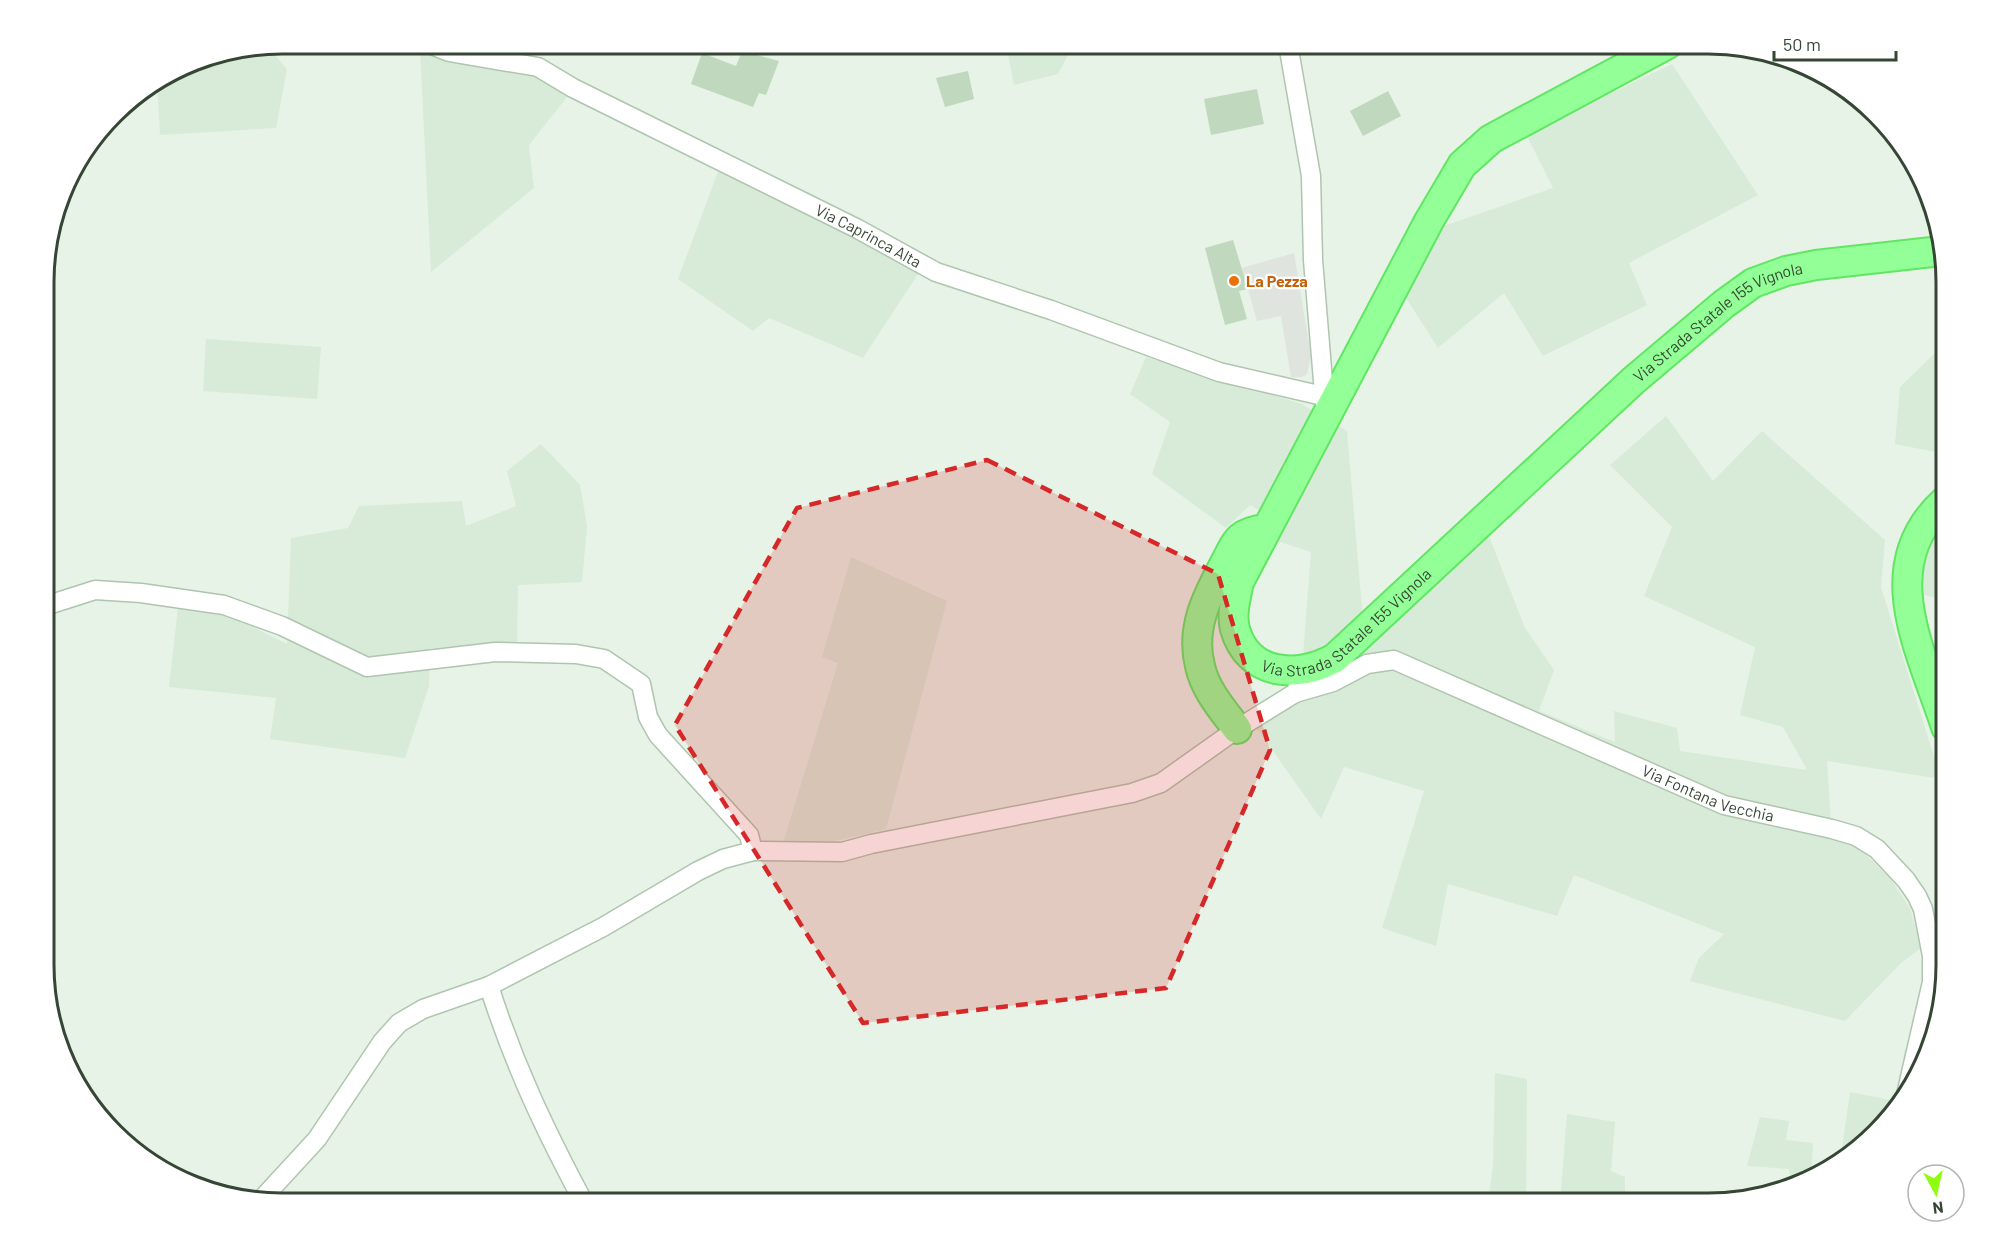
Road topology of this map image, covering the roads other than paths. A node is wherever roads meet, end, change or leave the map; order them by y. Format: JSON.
{"nodes":[{"id":1,"x":460,"y":54,"type":"edge"},
{"id":2,"x":1290,"y":54,"type":"edge"},
{"id":3,"x":1649,"y":54,"type":"edge"},
{"id":4,"x":1934,"y":252,"type":"edge"},
{"id":5,"x":1326,"y":405,"type":"junction"},
{"id":6,"x":1936,"y":512,"type":"edge"},
{"id":7,"x":1266,"y":529,"type":"junction"},
{"id":8,"x":54,"y":603,"type":"edge"},
{"id":9,"x":1301,"y":682,"type":"junction"},
{"id":10,"x":1936,"y":696,"type":"edge"},
{"id":11,"x":1237,"y":729,"type":"junction"},
{"id":12,"x":753,"y":851,"type":"junction"},
{"id":13,"x":489,"y":986,"type":"junction"},
{"id":14,"x":1912,"y":1067,"type":"edge"},
{"id":15,"x":267,"y":1193,"type":"edge"},
{"id":16,"x":579,"y":1193,"type":"edge"}],
"edges":[{"from":1,"to":5,"type":"street","name":"Via Caprinca Alta"},
{"from":2,"to":5,"type":"street"},
{"from":3,"to":5,"type":"main road","name":"Via Strada Statale 155 Vignola"},
{"from":4,"to":9,"type":"main road","name":"Via Strada Statale 155 Vignola"},
{"from":5,"to":7,"type":"main road","name":"Via Strada Statale 155 Vignola"},
{"from":6,"to":10,"type":"main road"},
{"from":7,"to":9,"type":"main road","name":"Via Strada Statale 155 Vignola"},
{"from":7,"to":11,"type":"main road"},
{"from":8,"to":12,"type":"street"},
{"from":9,"to":11,"type":"street","name":"Via Fontana Vecchia"},
{"from":9,"to":14,"type":"street","name":"Via Fontana Vecchia"},
{"from":11,"to":12,"type":"street","name":"Via Fontana Vecchia"},
{"from":12,"to":13,"type":"street","name":"Via Fontana Vecchia"},
{"from":13,"to":15,"type":"street","name":"Via Fontana Vecchia"},
{"from":13,"to":16,"type":"street"}]}
